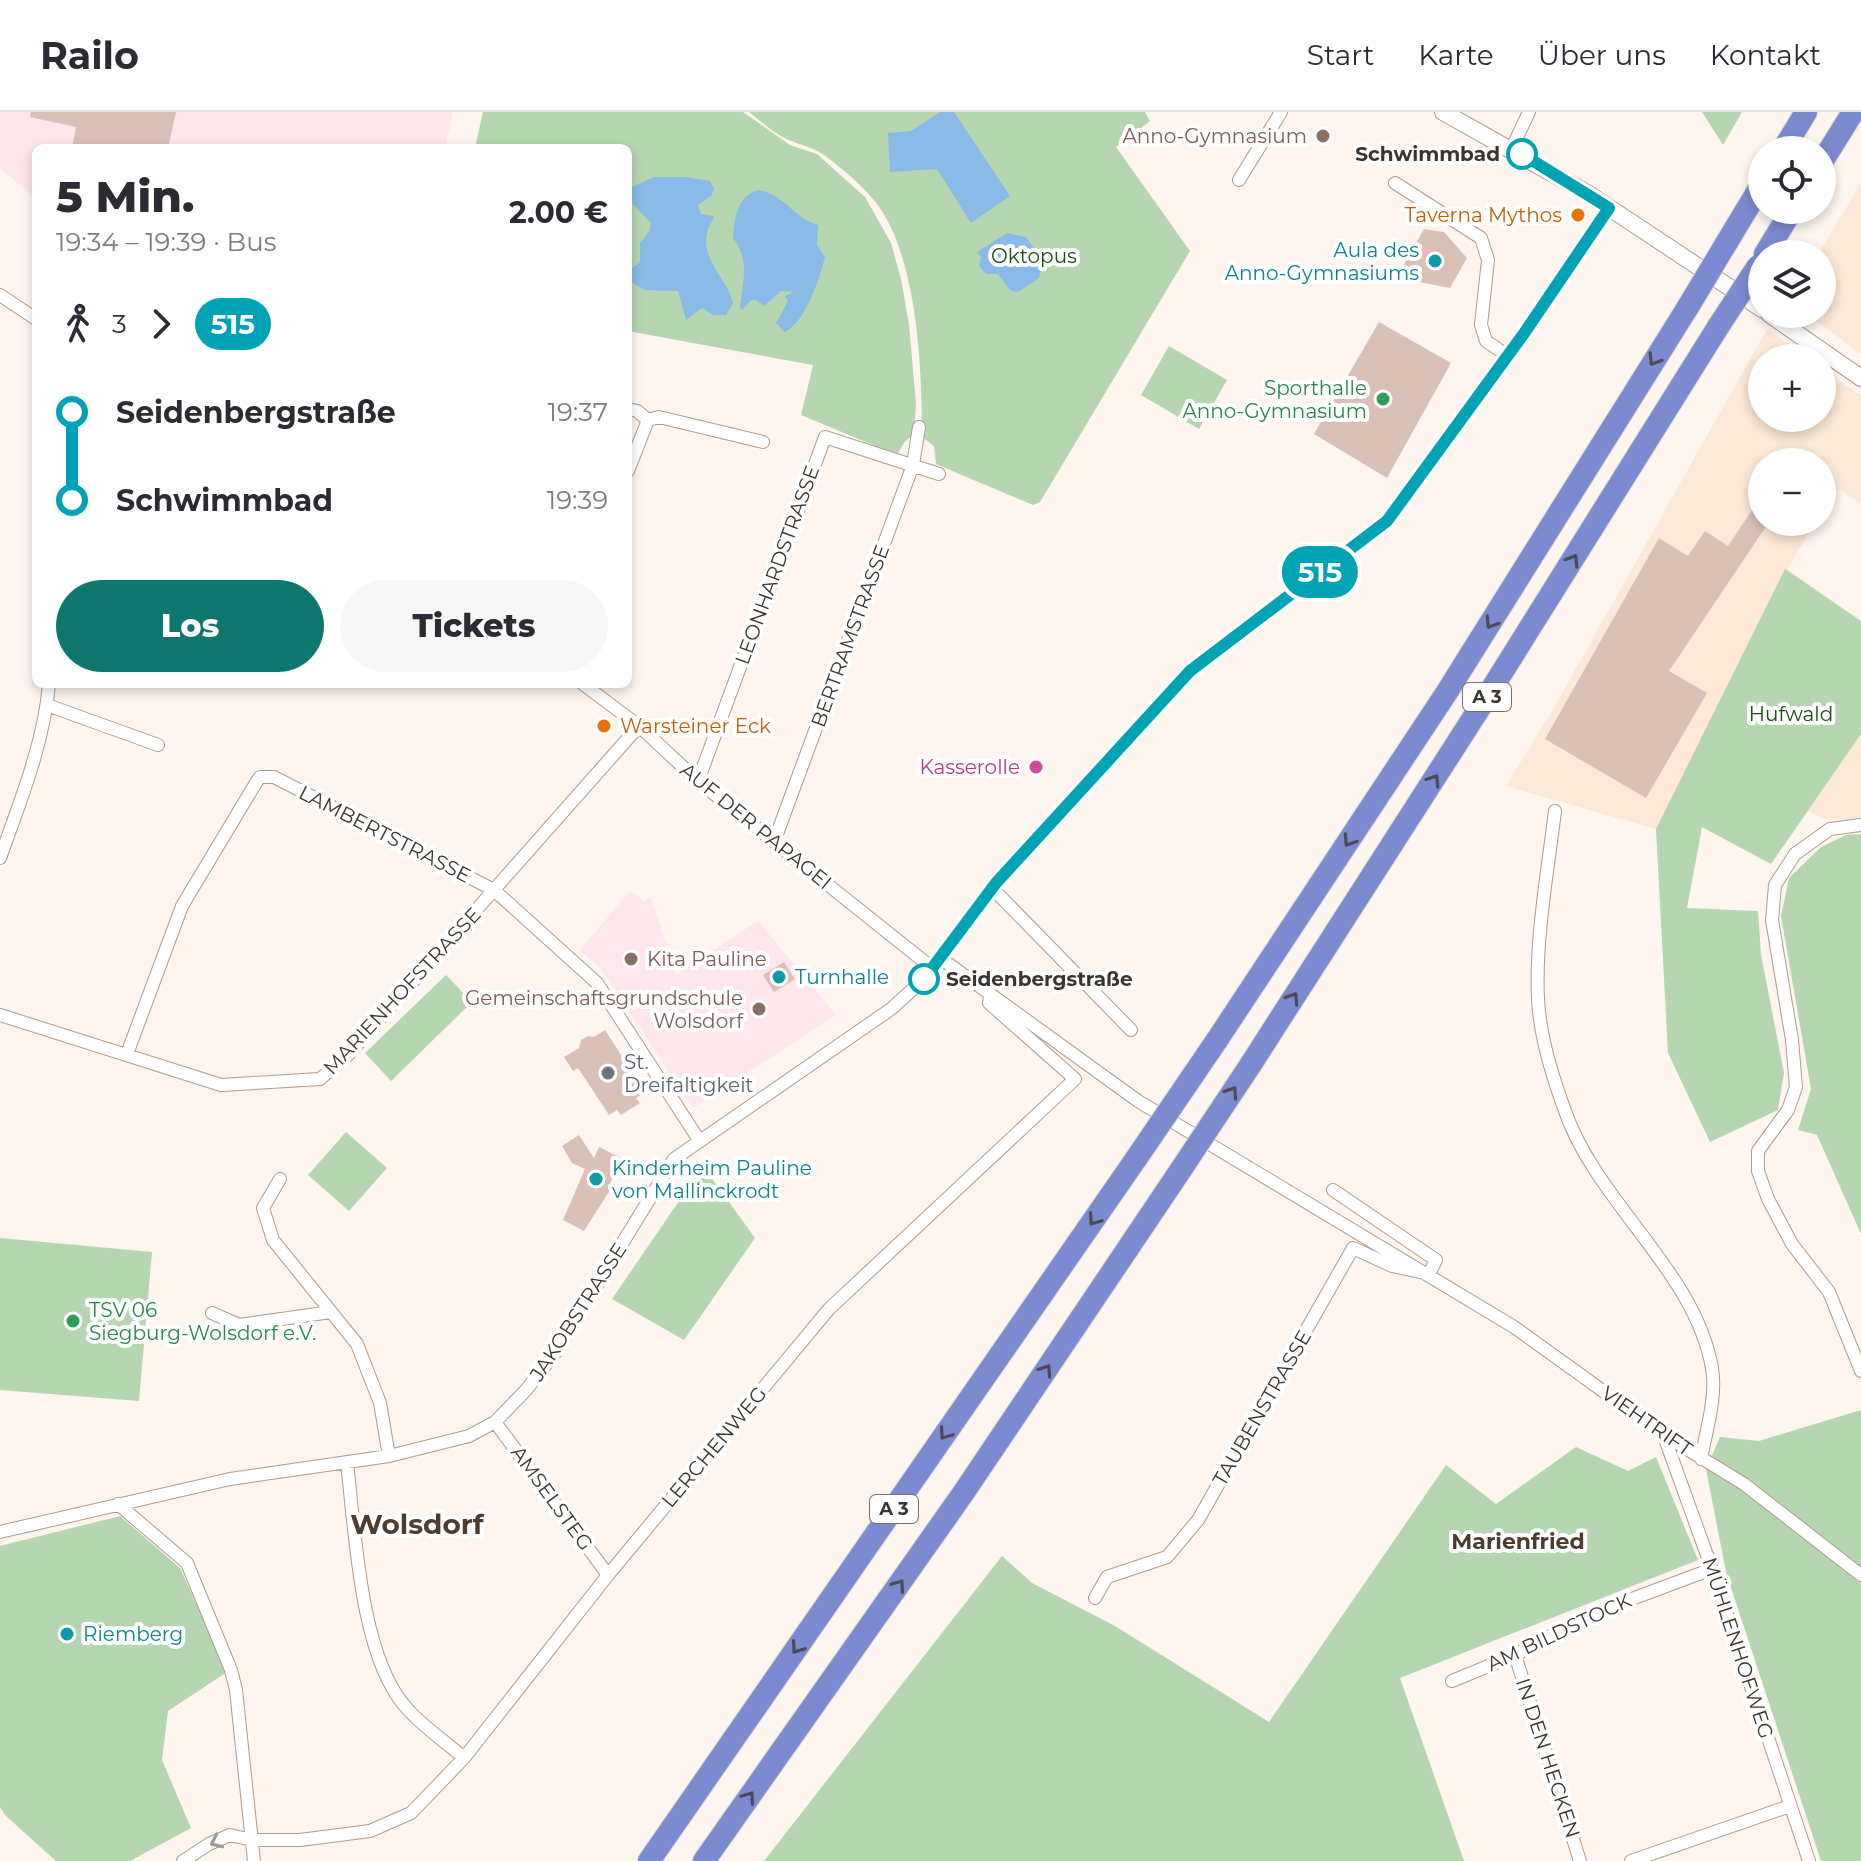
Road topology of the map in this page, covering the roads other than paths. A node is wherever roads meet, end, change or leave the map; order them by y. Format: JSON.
{"nodes":[{"id":1,"x":1281,"y":112,"type":"edge"},
{"id":2,"x":1443,"y":112,"type":"edge"},
{"id":3,"x":1529,"y":112,"type":"edge"},
{"id":4,"x":1792,"y":112,"type":"edge"},
{"id":5,"x":1806,"y":112,"type":"edge"},
{"id":6,"x":1853,"y":112,"type":"edge"},
{"id":7,"x":1779,"y":136,"type":"edge"},
{"id":8,"x":1791,"y":136,"type":"edge"},
{"id":9,"x":1836,"y":139,"type":"edge"},
{"id":10,"x":1512,"y":148,"type":"junction"},
{"id":11,"x":1239,"y":180,"type":"dead end"},
{"id":12,"x":1395,"y":183,"type":"dead end"},
{"id":13,"x":1748,"y":207,"type":"edge"},
{"id":14,"x":1609,"y":208,"type":"junction"},
{"id":15,"x":1748,"y":281,"type":"edge"},
{"id":16,"x":0,"y":295,"type":"edge"},
{"id":17,"x":1748,"y":300,"type":"edge"},
{"id":18,"x":32,"y":316,"type":"edge"},
{"id":19,"x":1789,"y":328,"type":"edge"},
{"id":20,"x":1508,"y":356,"type":"junction"},
{"id":21,"x":1861,"y":378,"type":"edge"},
{"id":22,"x":632,"y":410,"type":"edge"},
{"id":23,"x":648,"y":420,"type":"junction"},
{"id":24,"x":919,"y":427,"type":"dead end"},
{"id":25,"x":763,"y":442,"type":"dead end"},
{"id":26,"x":632,"y":461,"type":"edge"},
{"id":27,"x":913,"y":465,"type":"junction"},
{"id":28,"x":939,"y":474,"type":"dead end"},
{"id":29,"x":49,"y":688,"type":"edge"},
{"id":30,"x":588,"y":688,"type":"edge"},
{"id":31,"x":47,"y":705,"type":"junction"},
{"id":32,"x":639,"y":726,"type":"junction"},
{"id":33,"x":158,"y":745,"type":"dead end"},
{"id":34,"x":698,"y":781,"type":"junction"},
{"id":35,"x":1555,"y":811,"type":"dead end"},
{"id":36,"x":1861,"y":825,"type":"edge"},
{"id":37,"x":774,"y":842,"type":"junction"},
{"id":38,"x":0,"y":858,"type":"edge"},
{"id":39,"x":992,"y":888,"type":"junction"},
{"id":40,"x":494,"y":890,"type":"junction"},
{"id":41,"x":935,"y":962,"type":"junction"},
{"id":42,"x":990,"y":997,"type":"junction"},
{"id":43,"x":0,"y":1015,"type":"edge"},
{"id":44,"x":1131,"y":1030,"type":"dead end"},
{"id":45,"x":127,"y":1054,"type":"junction"},
{"id":46,"x":1138,"y":1101,"type":"joint"},
{"id":47,"x":699,"y":1140,"type":"junction"},
{"id":48,"x":280,"y":1179,"type":"dead end"},
{"id":49,"x":1333,"y":1190,"type":"dead end"},
{"id":50,"x":1429,"y":1274,"type":"junction"},
{"id":51,"x":331,"y":1312,"type":"junction"},
{"id":52,"x":212,"y":1313,"type":"dead end"},
{"id":53,"x":1861,"y":1371,"type":"edge"},
{"id":54,"x":495,"y":1422,"type":"junction"},
{"id":55,"x":1664,"y":1435,"type":"junction"},
{"id":56,"x":389,"y":1456,"type":"junction"},
{"id":57,"x":1701,"y":1459,"type":"junction"},
{"id":58,"x":347,"y":1463,"type":"junction"},
{"id":59,"x":118,"y":1504,"type":"junction"},
{"id":60,"x":0,"y":1532,"type":"edge"},
{"id":61,"x":1712,"y":1569,"type":"junction"},
{"id":62,"x":608,"y":1575,"type":"junction"},
{"id":63,"x":1861,"y":1575,"type":"edge"},
{"id":64,"x":1095,"y":1598,"type":"dead end"},
{"id":65,"x":1515,"y":1655,"type":"junction"},
{"id":66,"x":1452,"y":1681,"type":"dead end"},
{"id":67,"x":464,"y":1758,"type":"junction"},
{"id":68,"x":1790,"y":1806,"type":"junction"},
{"id":69,"x":252,"y":1840,"type":"junction"},
{"id":70,"x":183,"y":1861,"type":"edge"},
{"id":71,"x":254,"y":1861,"type":"edge"},
{"id":72,"x":649,"y":1861,"type":"edge"},
{"id":73,"x":704,"y":1861,"type":"edge"},
{"id":74,"x":1580,"y":1861,"type":"edge"},
{"id":75,"x":1631,"y":1861,"type":"edge"},
{"id":76,"x":1809,"y":1861,"type":"edge"}],
"edges":[{"from":1,"to":11,"type":"street"},
{"from":2,"to":10,"type":"street"},
{"from":3,"to":10,"type":"street"},
{"from":4,"to":7,"type":"highway"},
{"from":5,"to":8,"type":"highway"},
{"from":6,"to":9,"type":"highway"},
{"from":10,"to":14,"type":"street"},
{"from":12,"to":20,"type":"street"},
{"from":13,"to":72,"type":"highway","number":"A 3","one_way":true,"bridge":true},
{"from":14,"to":17,"type":"street"},
{"from":14,"to":20,"type":"street"},
{"from":73,"to":15,"type":"highway","number":"A 3","one_way":true,"bridge":true},
{"from":16,"to":18,"type":"street"},
{"from":19,"to":21,"type":"street"},
{"from":20,"to":39,"type":"street"},
{"from":22,"to":23,"type":"street"},
{"from":23,"to":25,"type":"street"},
{"from":23,"to":26,"type":"street"},
{"from":24,"to":27,"type":"street","name":"BERTRAMSTRASSE"},
{"from":27,"to":28,"type":"street"},
{"from":27,"to":34,"type":"street","name":"LEONHARDSTRASSE"},
{"from":27,"to":37,"type":"street","name":"BERTRAMSTRASSE"},
{"from":29,"to":31,"type":"street"},
{"from":30,"to":32,"type":"street","name":"AUF DER PAPAGEI"},
{"from":31,"to":33,"type":"street"},
{"from":31,"to":38,"type":"street"},
{"from":32,"to":34,"type":"street","name":"AUF DER PAPAGEI"},
{"from":32,"to":40,"type":"street","name":"MARIENHOFSTRASSE"},
{"from":34,"to":37,"type":"street","name":"AUF DER PAPAGEI"},
{"from":35,"to":57,"type":"street"},
{"from":36,"to":53,"type":"street"},
{"from":37,"to":41,"type":"street","name":"AUF DER PAPAGEI"},
{"from":39,"to":41,"type":"street"},
{"from":39,"to":44,"type":"street"},
{"from":40,"to":45,"type":"street","name":"MARIENHOFSTRASSE"},
{"from":40,"to":45,"type":"street","name":"LAMBERTSTRASSE"},
{"from":40,"to":47,"type":"street","name":"LAMBERTSTRASSE"},
{"from":41,"to":42,"type":"street","name":"AUF DER PAPAGEI"},
{"from":41,"to":47,"type":"street","name":"JAKOBSTRASSE"},
{"from":42,"to":46,"type":"street","name":"AUF DER PAPAGEI"},
{"from":42,"to":62,"type":"street","name":"LERCHENWEG"},
{"from":43,"to":45,"type":"street","name":"MARIENHOFSTRASSE"},
{"from":46,"to":50,"type":"street","name":"VIEHTRIFT"},
{"from":47,"to":54,"type":"street","name":"JAKOBSTRASSE"},
{"from":48,"to":51,"type":"street"},
{"from":49,"to":50,"type":"street"},
{"from":50,"to":55,"type":"street","name":"VIEHTRIFT"},
{"from":50,"to":64,"type":"street","name":"TAUBENSTRASSE"},
{"from":51,"to":52,"type":"street"},
{"from":51,"to":56,"type":"street"},
{"from":54,"to":56,"type":"street","name":"JAKOBSTRASSE"},
{"from":54,"to":62,"type":"street","name":"AMSELSTEG"},
{"from":55,"to":57,"type":"street","name":"VIEHTRIFT"},
{"from":55,"to":61,"type":"street","name":"MÜHLENHOFWEG"},
{"from":56,"to":58,"type":"street","name":"JAKOBSTRASSE"},
{"from":57,"to":63,"type":"street","name":"VIEHTRIFT"},
{"from":58,"to":59,"type":"street","name":"JAKOBSTRASSE"},
{"from":58,"to":67,"type":"street"},
{"from":59,"to":60,"type":"street","name":"JAKOBSTRASSE"},
{"from":59,"to":69,"type":"street"},
{"from":61,"to":65,"type":"street","name":"AM BILDSTOCK"},
{"from":61,"to":68,"type":"street","name":"MÜHLENHOFWEG"},
{"from":62,"to":67,"type":"street","name":"LERCHENWEG"},
{"from":65,"to":66,"type":"street","name":"AM BILDSTOCK"},
{"from":65,"to":74,"type":"street","name":"IN DEN HECKEN"},
{"from":67,"to":69,"type":"street","name":"LERCHENWEG"},
{"from":68,"to":75,"type":"street"},
{"from":68,"to":76,"type":"street","name":"MÜHLENHOFWEG"},
{"from":69,"to":70,"type":"street","name":"LERCHENWEG","one_way":true},
{"from":69,"to":71,"type":"street"}]}
